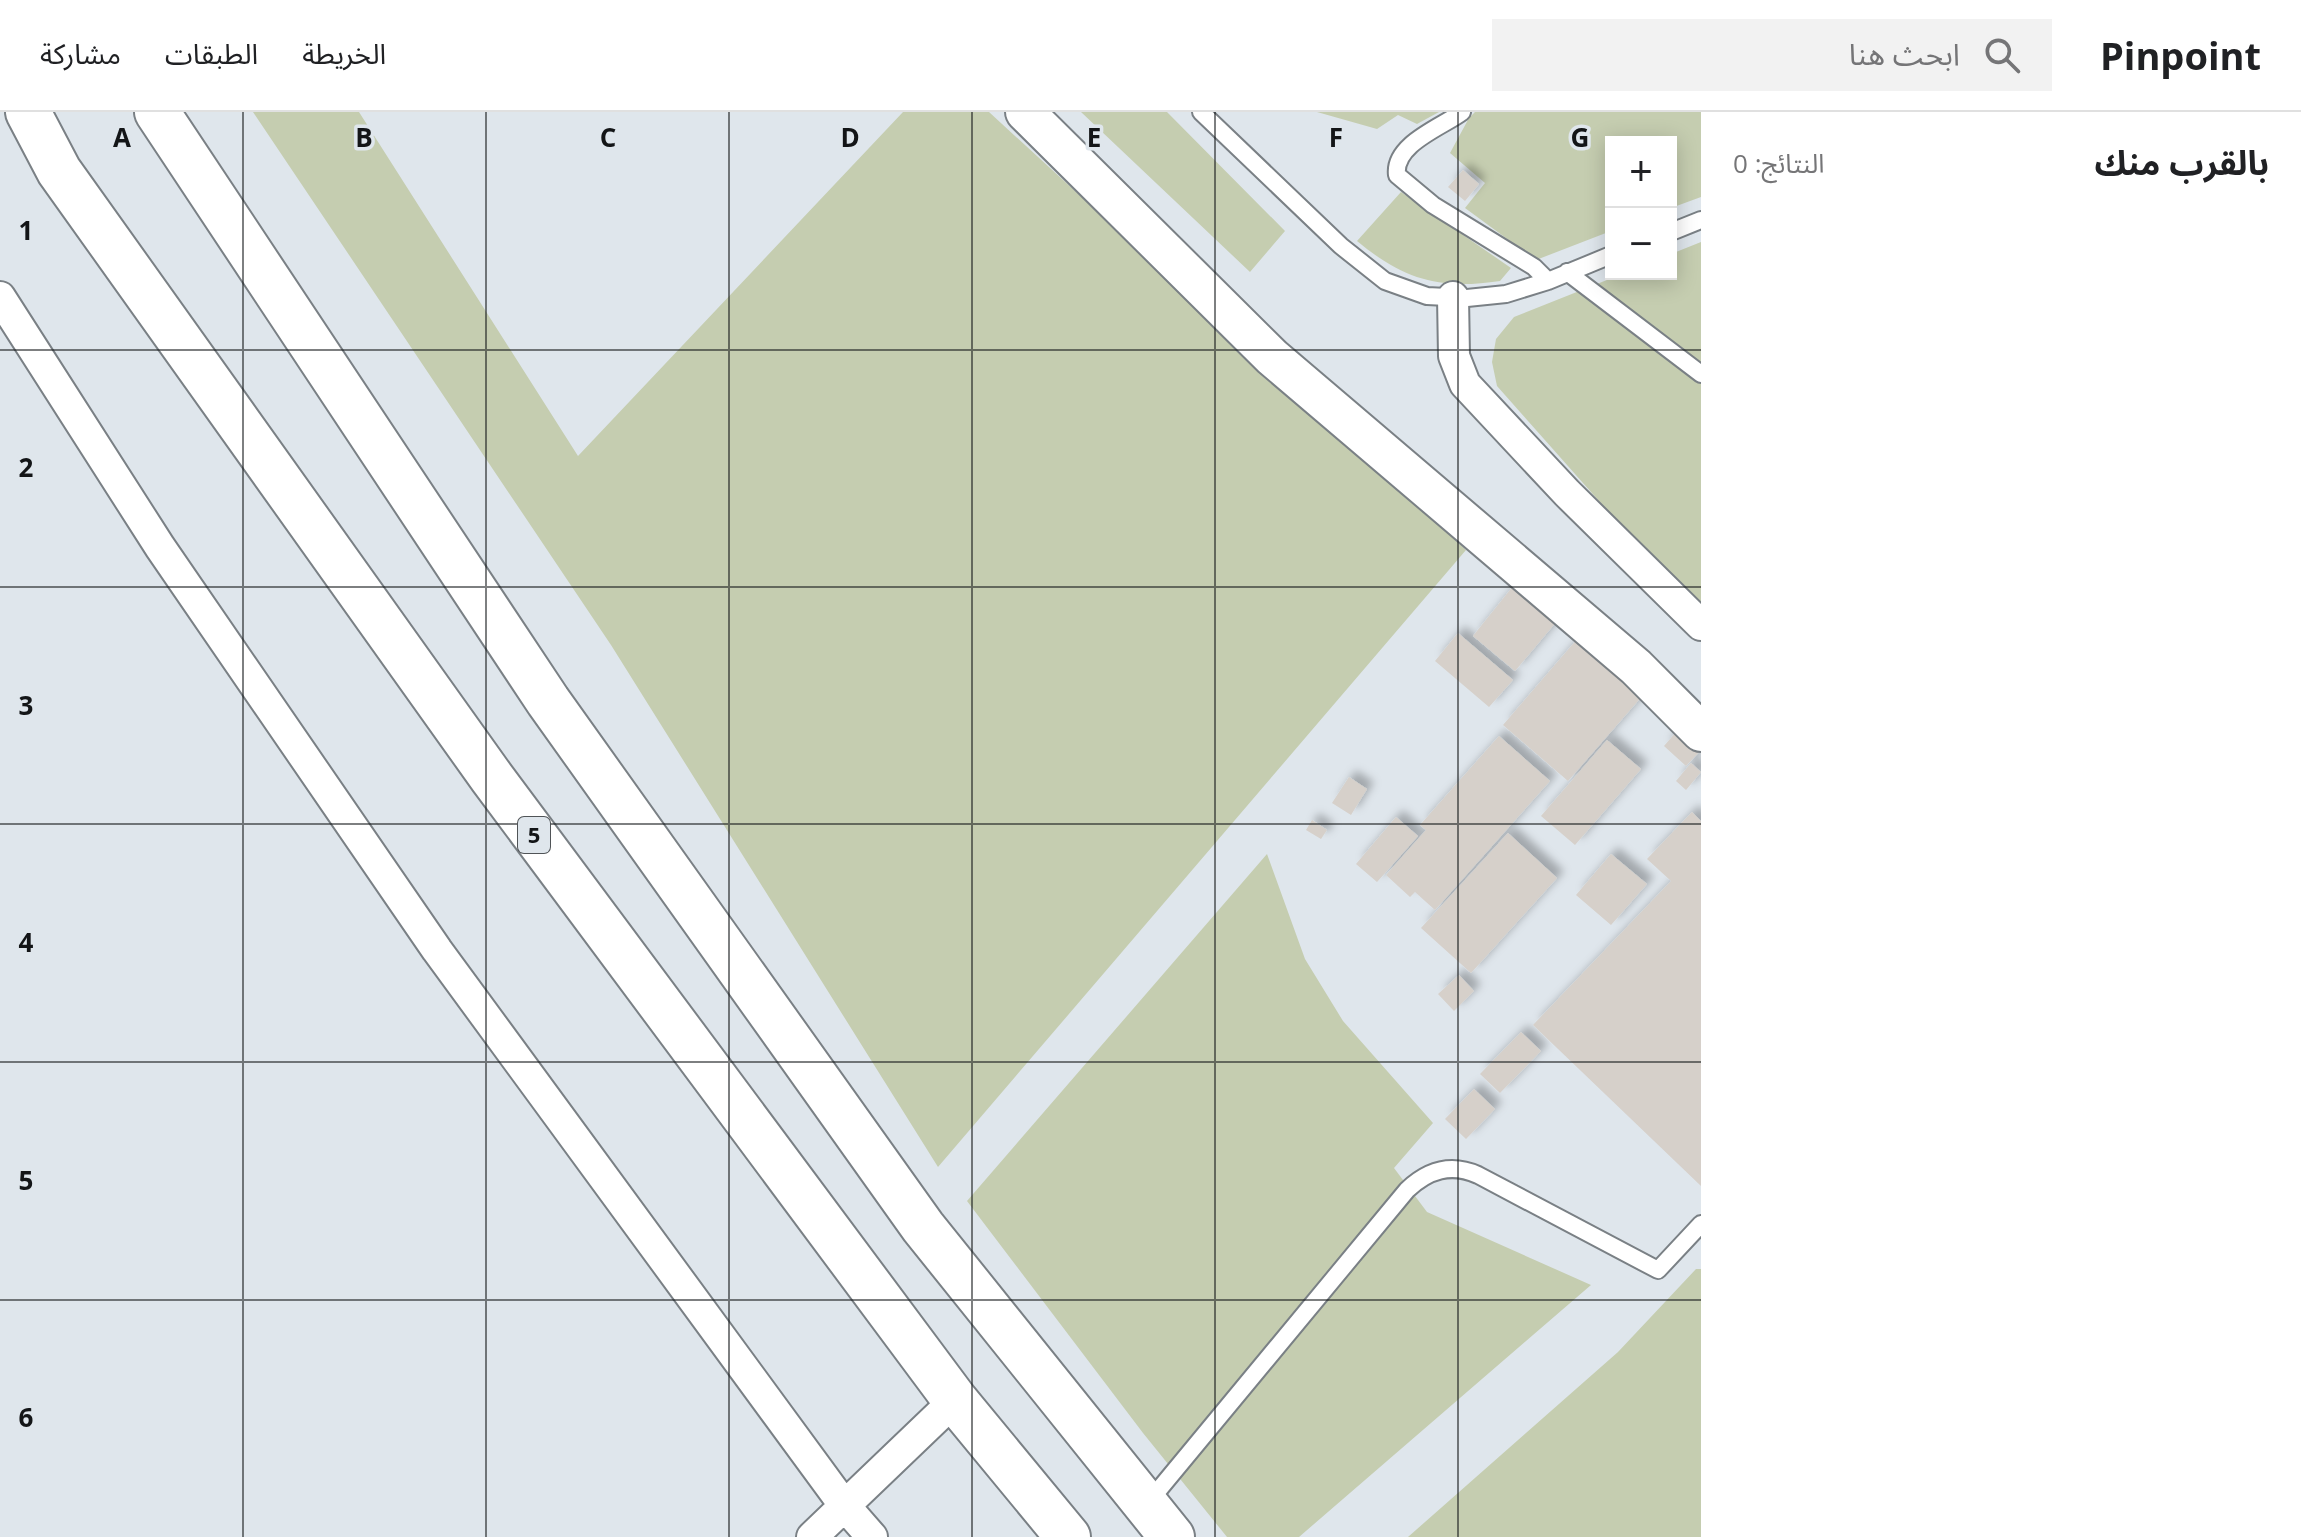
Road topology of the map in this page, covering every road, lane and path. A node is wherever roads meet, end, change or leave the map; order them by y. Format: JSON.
{"nodes":[{"id":1,"x":28,"y":112,"type":"edge"},
{"id":2,"x":157,"y":112,"type":"edge"},
{"id":3,"x":1025,"y":112,"type":"edge"},
{"id":4,"x":1201,"y":112,"type":"edge"},
{"id":5,"x":1462,"y":112,"type":"edge"},
{"id":6,"x":1701,"y":220,"type":"edge"},
{"id":7,"x":1677,"y":230,"type":"edge"},
{"id":8,"x":1605,"y":257,"type":"edge"},
{"id":9,"x":1567,"y":272,"type":"junction"},
{"id":10,"x":1548,"y":281,"type":"junction"},
{"id":11,"x":0,"y":297,"type":"edge"},
{"id":12,"x":1453,"y":297,"type":"junction"},
{"id":13,"x":1701,"y":374,"type":"edge"},
{"id":14,"x":1701,"y":625,"type":"edge"},
{"id":15,"x":1701,"y":732,"type":"edge"},
{"id":16,"x":1700,"y":1226,"type":"edge"},
{"id":17,"x":955,"y":1400,"type":"junction"},
{"id":18,"x":844,"y":1505,"type":"junction"},
{"id":19,"x":1159,"y":1521,"type":"edge"},
{"id":20,"x":812,"y":1537,"type":"edge"},
{"id":21,"x":872,"y":1537,"type":"edge"},
{"id":22,"x":1068,"y":1537,"type":"edge"}],
"edges":[{"from":1,"to":17,"type":"highway","number":"5"},
{"from":2,"to":19,"type":"highway"},
{"from":3,"to":15,"type":"street"},
{"from":4,"to":12,"type":"lane"},
{"from":5,"to":10,"type":"lane"},
{"from":6,"to":7,"type":"lane"},
{"from":8,"to":9,"type":"lane"},
{"from":9,"to":10,"type":"lane"},
{"from":9,"to":13,"type":"lane"},
{"from":10,"to":12,"type":"lane"},
{"from":11,"to":18,"type":"street"},
{"from":12,"to":14,"type":"street"},
{"from":16,"to":19,"type":"lane"},
{"from":17,"to":18,"type":"street"},
{"from":17,"to":22,"type":"highway","number":"5"},
{"from":18,"to":20,"type":"street"},
{"from":18,"to":21,"type":"street"}]}
